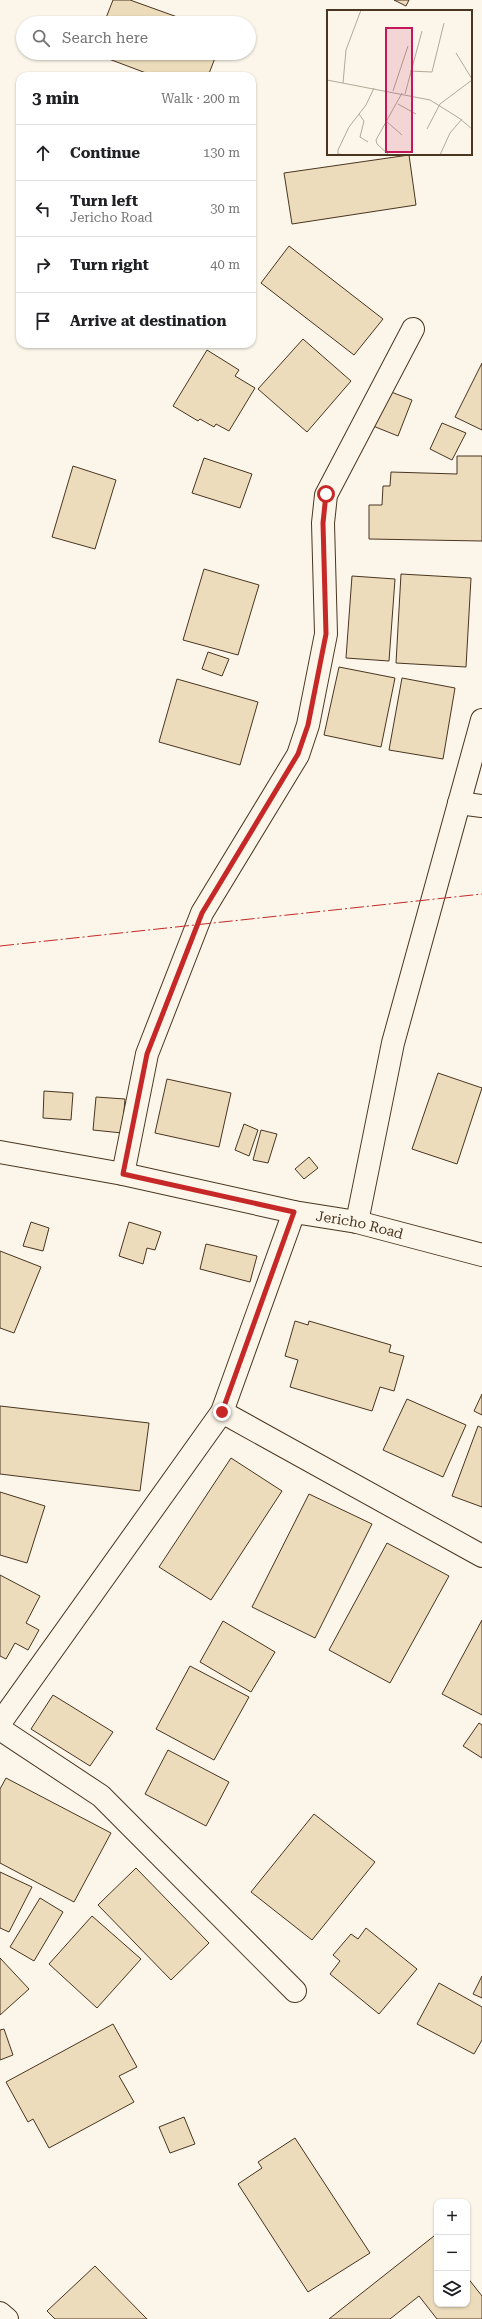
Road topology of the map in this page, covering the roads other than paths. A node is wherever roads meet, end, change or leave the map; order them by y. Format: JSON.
{"nodes":[{"id":1,"x":413,"y":329,"type":"dead end"},
{"id":2,"x":482,"y":720,"type":"edge"},
{"id":3,"x":459,"y":803,"type":"junction"},
{"id":4,"x":482,"y":806,"type":"edge"},
{"id":5,"x":0,"y":1152,"type":"edge"},
{"id":6,"x":123,"y":1174,"type":"junction"},
{"id":7,"x":294,"y":1212,"type":"junction"},
{"id":8,"x":356,"y":1222,"type":"junction"},
{"id":9,"x":482,"y":1255,"type":"edge"},
{"id":10,"x":222,"y":1412,"type":"junction"},
{"id":11,"x":482,"y":1556,"type":"edge"},
{"id":12,"x":0,"y":1723,"type":"edge"},
{"id":13,"x":0,"y":1729,"type":"edge"},
{"id":14,"x":295,"y":1991,"type":"dead end"},
{"id":15,"x":0,"y":2313,"type":"edge"},
{"id":16,"x":7,"y":2319,"type":"edge"}],
"edges":[{"from":1,"to":6,"type":"street"},
{"from":2,"to":3,"type":"street"},
{"from":3,"to":4,"type":"street"},
{"from":3,"to":8,"type":"street"},
{"from":5,"to":6,"type":"street","name":"Jericho Road"},
{"from":6,"to":7,"type":"street","name":"Jericho Road"},
{"from":7,"to":8,"type":"street","name":"Jericho Road"},
{"from":7,"to":10,"type":"street"},
{"from":8,"to":9,"type":"street","name":"Jericho Road"},
{"from":10,"to":11,"type":"street"},
{"from":10,"to":12,"type":"street"},
{"from":13,"to":14,"type":"street"},
{"from":15,"to":16,"type":"street"}]}
